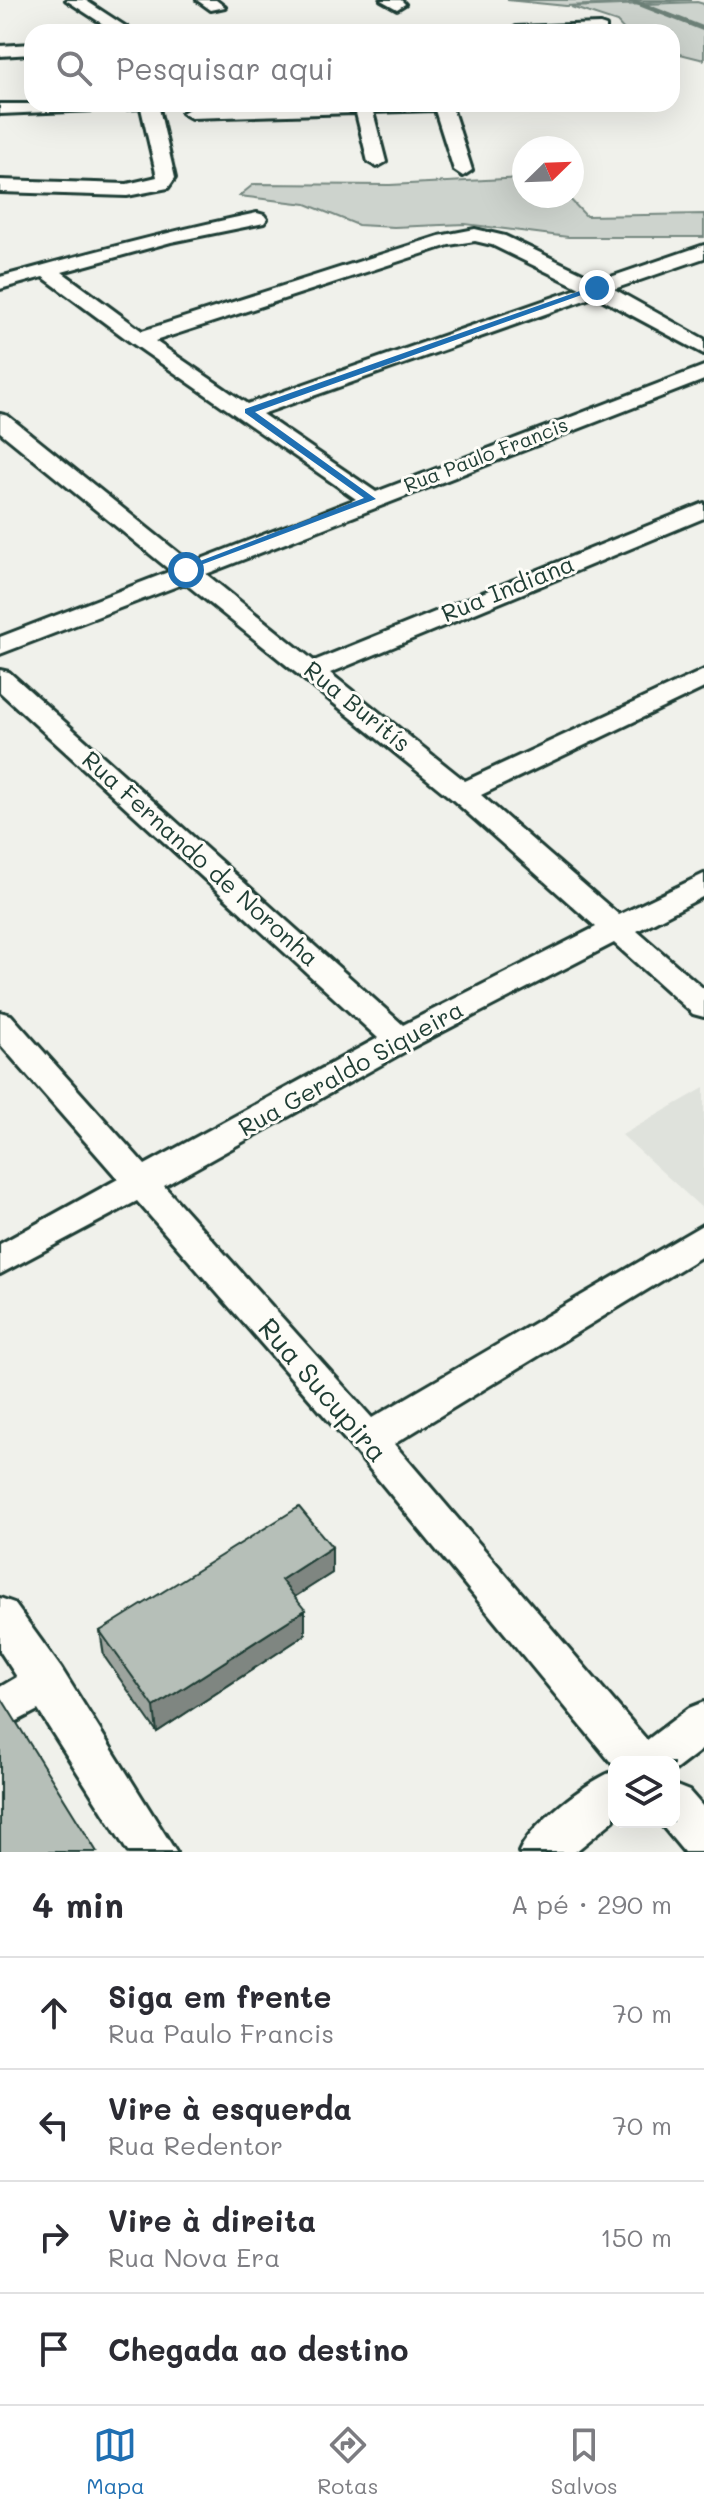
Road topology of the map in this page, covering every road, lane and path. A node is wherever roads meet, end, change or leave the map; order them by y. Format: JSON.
{"nodes":[{"id":1,"x":74,"y":0,"type":"edge"},
{"id":2,"x":113,"y":24,"type":"edge"},
{"id":3,"x":24,"y":50,"type":"edge"},
{"id":4,"x":0,"y":51,"type":"edge"},
{"id":5,"x":24,"y":108,"type":"edge"},
{"id":6,"x":0,"y":109,"type":"edge"},
{"id":7,"x":151,"y":112,"type":"edge"},
{"id":8,"x":212,"y":112,"type":"edge"},
{"id":9,"x":364,"y":112,"type":"edge"},
{"id":10,"x":445,"y":112,"type":"edge"},
{"id":11,"x":191,"y":113,"type":"dead end"},
{"id":12,"x":377,"y":162,"type":"dead end"},
{"id":13,"x":463,"y":170,"type":"dead end"},
{"id":14,"x":0,"y":186,"type":"edge"},
{"id":15,"x":257,"y":219,"type":"dead end"},
{"id":16,"x":704,"y":251,"type":"edge"},
{"id":17,"x":45,"y":269,"type":"junction"},
{"id":18,"x":0,"y":283,"type":"edge"},
{"id":19,"x":597,"y":288,"type":"junction"},
{"id":20,"x":139,"y":339,"type":"junction"},
{"id":21,"x":704,"y":348,"type":"edge"},
{"id":22,"x":704,"y":372,"type":"edge"},
{"id":23,"x":248,"y":411,"type":"junction"},
{"id":24,"x":0,"y":421,"type":"edge"},
{"id":25,"x":371,"y":499,"type":"junction"},
{"id":26,"x":704,"y":510,"type":"edge"},
{"id":27,"x":186,"y":570,"type":"junction"},
{"id":28,"x":0,"y":646,"type":"edge"},
{"id":29,"x":313,"y":671,"type":"junction"},
{"id":30,"x":0,"y":678,"type":"edge"},
{"id":31,"x":704,"y":678,"type":"edge"},
{"id":32,"x":462,"y":793,"type":"junction"},
{"id":33,"x":704,"y":884,"type":"edge"},
{"id":34,"x":615,"y":931,"type":"junction"},
{"id":35,"x":704,"y":1006,"type":"edge"},
{"id":36,"x":0,"y":1023,"type":"edge"},
{"id":37,"x":400,"y":1040,"type":"junction"},
{"id":38,"x":142,"y":1185,"type":"junction"},
{"id":39,"x":704,"y":1238,"type":"edge"},
{"id":40,"x":0,"y":1260,"type":"edge"},
{"id":41,"x":368,"y":1440,"type":"junction"},
{"id":42,"x":0,"y":1616,"type":"edge"},
{"id":43,"x":46,"y":1682,"type":"junction"},
{"id":44,"x":0,"y":1710,"type":"edge"},
{"id":45,"x":704,"y":1722,"type":"edge"},
{"id":46,"x":633,"y":1756,"type":"edge"},
{"id":47,"x":660,"y":1756,"type":"edge"},
{"id":48,"x":608,"y":1797,"type":"edge"},
{"id":49,"x":680,"y":1813,"type":"edge"},
{"id":50,"x":704,"y":1842,"type":"edge"},
{"id":51,"x":154,"y":1852,"type":"edge"},
{"id":52,"x":541,"y":1852,"type":"edge"}],
"edges":[{"from":1,"to":2,"type":"street"},
{"from":3,"to":4,"type":"street"},
{"from":5,"to":6,"type":"street"},
{"from":7,"to":14,"type":"street"},
{"from":8,"to":11,"type":"street"},
{"from":9,"to":12,"type":"street"},
{"from":10,"to":13,"type":"street"},
{"from":15,"to":17,"type":"street"},
{"from":16,"to":19,"type":"street"},
{"from":17,"to":18,"type":"street"},
{"from":17,"to":20,"type":"street"},
{"from":19,"to":20,"type":"street"},
{"from":19,"to":21,"type":"street"},
{"from":19,"to":23,"type":"street"},
{"from":20,"to":23,"type":"street"},
{"from":22,"to":25,"type":"street","name":"Rua Paulo Francis"},
{"from":23,"to":25,"type":"street"},
{"from":24,"to":27,"type":"street","name":"Rua Buritís"},
{"from":25,"to":27,"type":"street","name":"Rua Paulo Francis"},
{"from":26,"to":29,"type":"street","name":"Rua Indiana"},
{"from":27,"to":28,"type":"street","name":"Rua Paulo Francis"},
{"from":27,"to":29,"type":"street","name":"Rua Buritís"},
{"from":29,"to":32,"type":"street","name":"Rua Buritís"},
{"from":30,"to":37,"type":"street","name":"Rua Fernando de Noronha"},
{"from":31,"to":32,"type":"street"},
{"from":32,"to":34,"type":"street","name":"Rua Buritís"},
{"from":33,"to":34,"type":"street","name":"Rua Geraldo Siqueira"},
{"from":34,"to":35,"type":"street","name":"Rua Buritís"},
{"from":34,"to":37,"type":"street","name":"Rua Geraldo Siqueira"},
{"from":36,"to":38,"type":"street","name":"Rua Sucupira"},
{"from":37,"to":38,"type":"street","name":"Rua Geraldo Siqueira"},
{"from":38,"to":40,"type":"street","name":"Rua Geraldo Siqueira"},
{"from":38,"to":41,"type":"street","name":"Rua Sucupira"},
{"from":39,"to":41,"type":"street"},
{"from":41,"to":46,"type":"street","name":"Rua Sucupira"},
{"from":42,"to":43,"type":"street"},
{"from":43,"to":44,"type":"street"},
{"from":43,"to":51,"type":"street"},
{"from":45,"to":47,"type":"street"},
{"from":48,"to":52,"type":"street"},
{"from":49,"to":50,"type":"street"}]}
